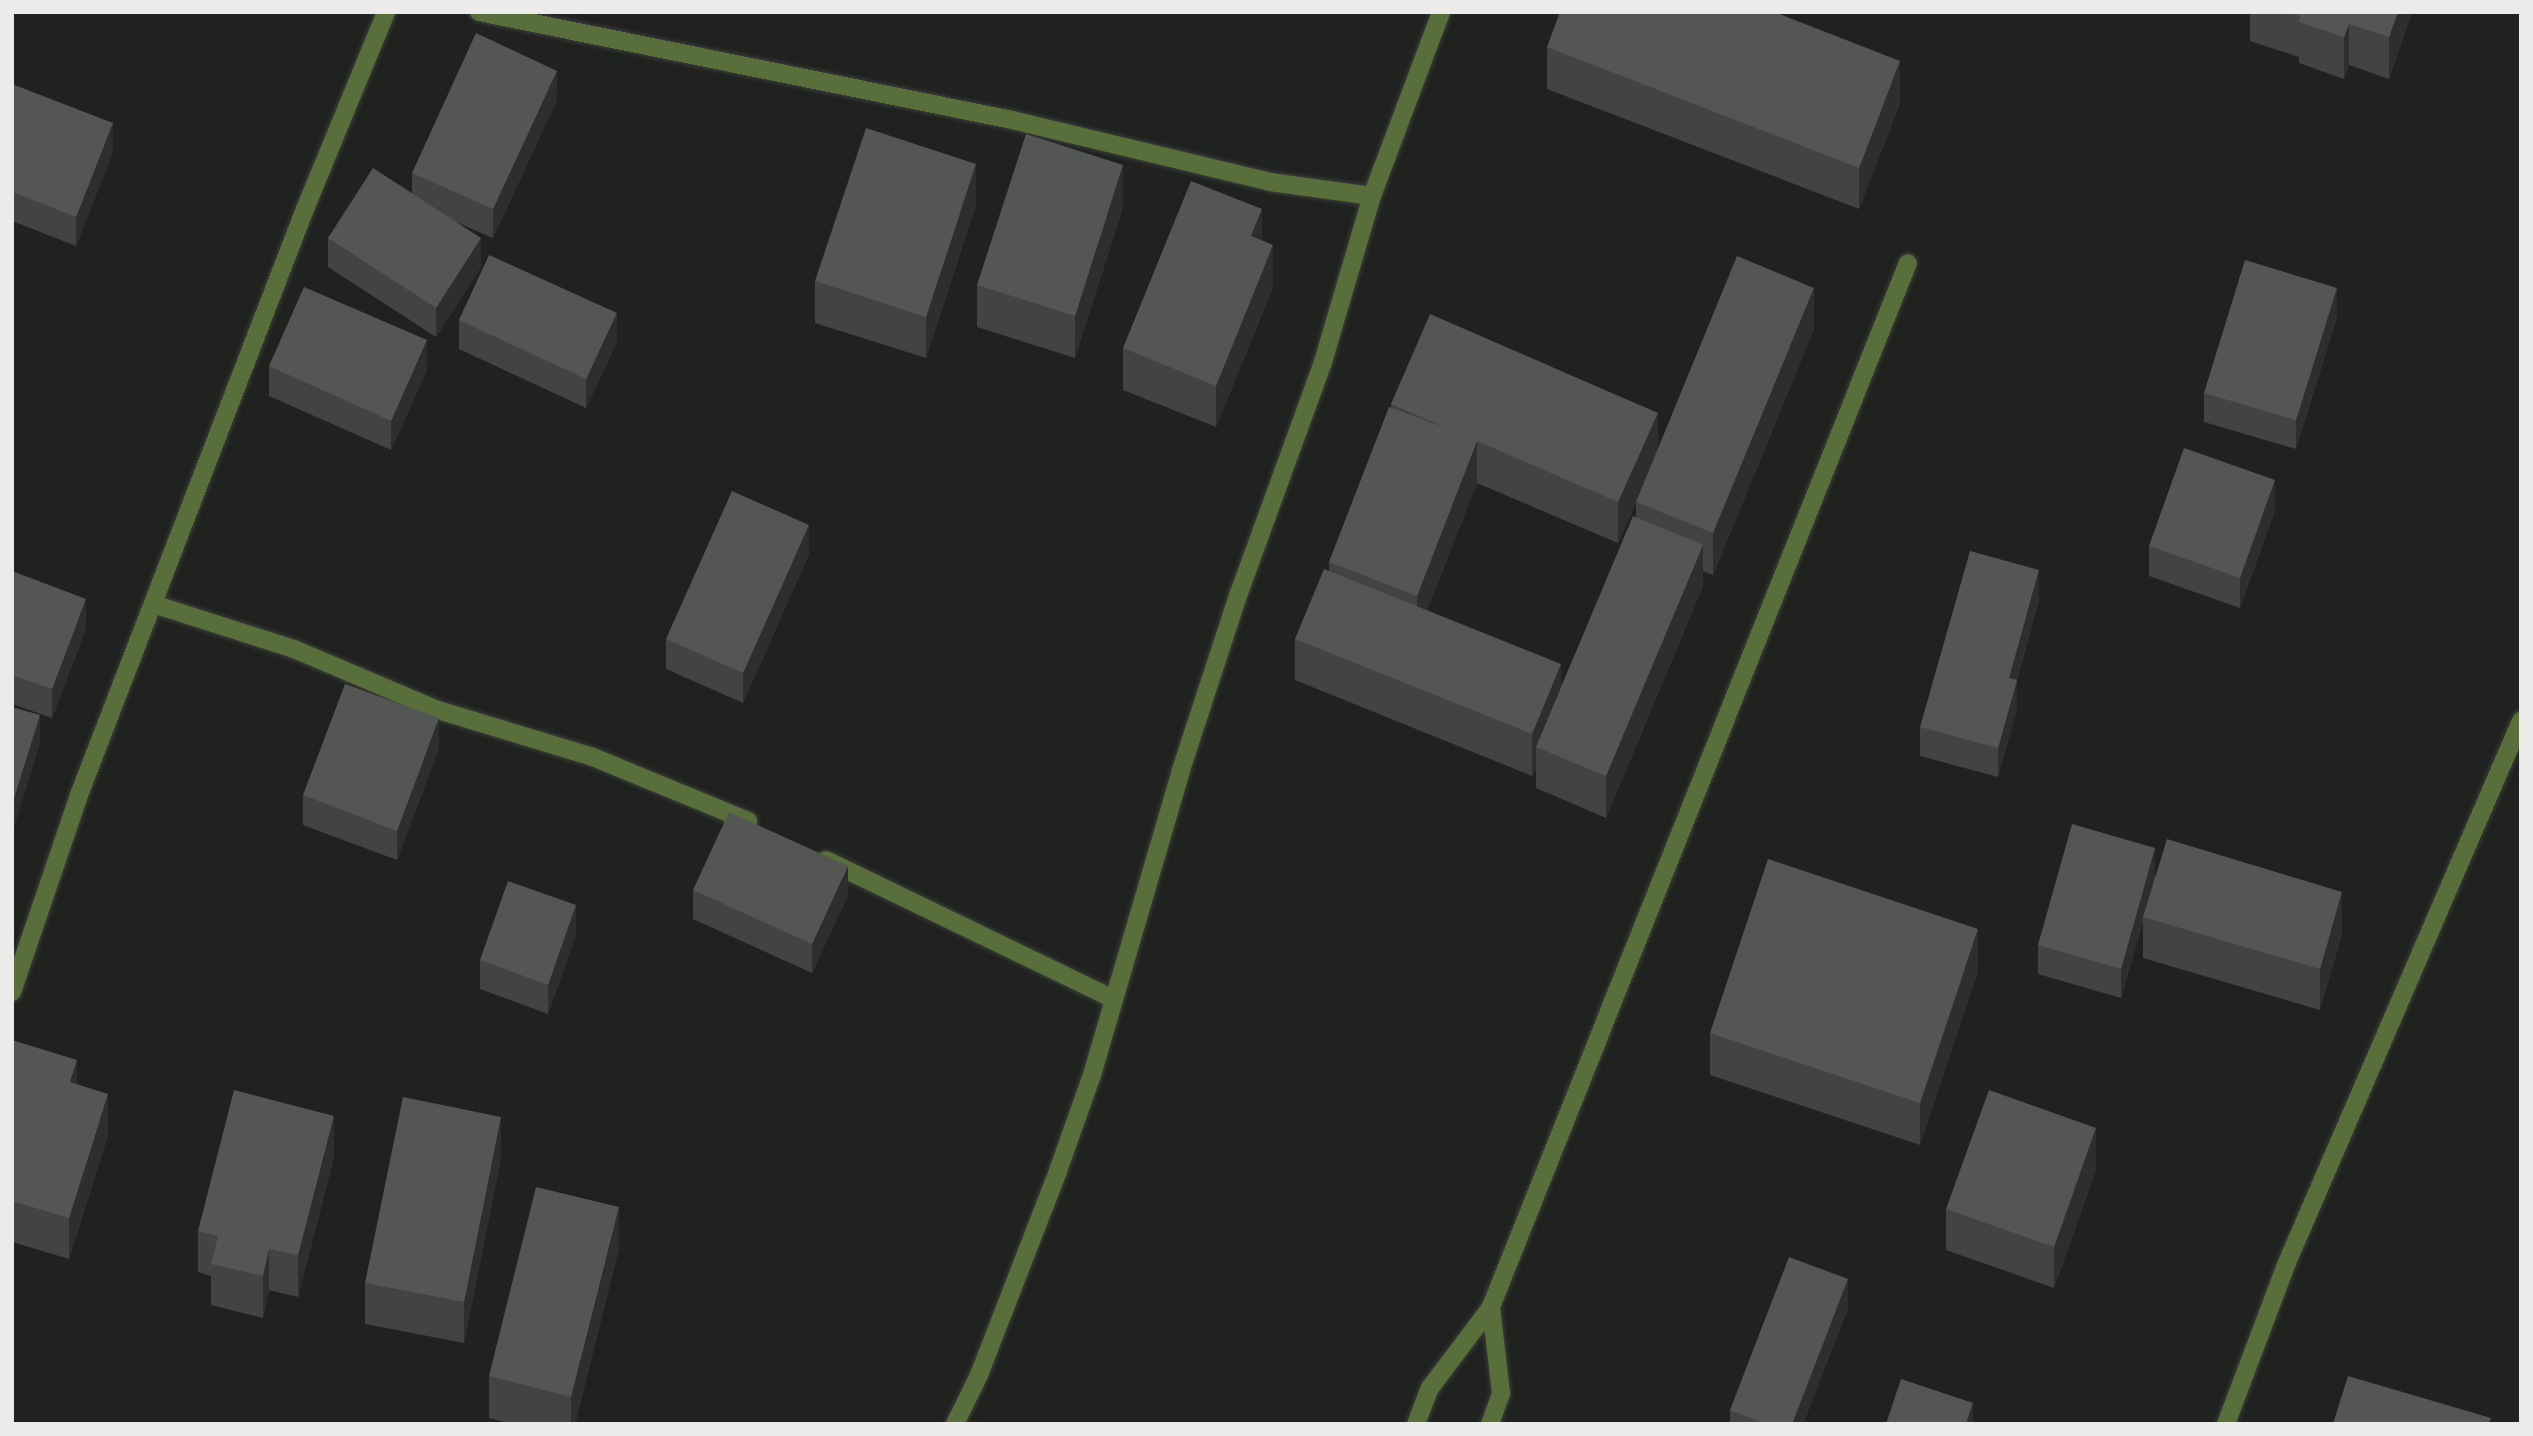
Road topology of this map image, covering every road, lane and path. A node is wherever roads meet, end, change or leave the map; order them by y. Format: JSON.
{"nodes":[{"id":1,"x":386,"y":12,"type":"edge"},
{"id":2,"x":478,"y":12,"type":"edge"},
{"id":3,"x":1441,"y":12,"type":"edge"},
{"id":4,"x":1372,"y":196,"type":"junction"},
{"id":5,"x":1908,"y":263,"type":"dead end"},
{"id":6,"x":153,"y":604,"type":"junction"},
{"id":7,"x":2521,"y":722,"type":"edge"},
{"id":8,"x":767,"y":830,"type":"edge"},
{"id":9,"x":813,"y":853,"type":"edge"},
{"id":10,"x":12,"y":992,"type":"edge"},
{"id":11,"x":1113,"y":999,"type":"junction"},
{"id":12,"x":1491,"y":1307,"type":"junction"},
{"id":13,"x":955,"y":1424,"type":"edge"},
{"id":14,"x":1416,"y":1424,"type":"edge"},
{"id":15,"x":1490,"y":1424,"type":"edge"},
{"id":16,"x":2226,"y":1424,"type":"edge"}],
"edges":[{"from":1,"to":6,"type":"street"},
{"from":2,"to":4,"type":"street"},
{"from":3,"to":4,"type":"street"},
{"from":4,"to":11,"type":"street"},
{"from":5,"to":12,"type":"street"},
{"from":6,"to":8,"type":"street"},
{"from":6,"to":10,"type":"street"},
{"from":7,"to":16,"type":"street"},
{"from":9,"to":11,"type":"street"},
{"from":11,"to":13,"type":"street"},
{"from":12,"to":14,"type":"street"},
{"from":12,"to":15,"type":"street"}]}
